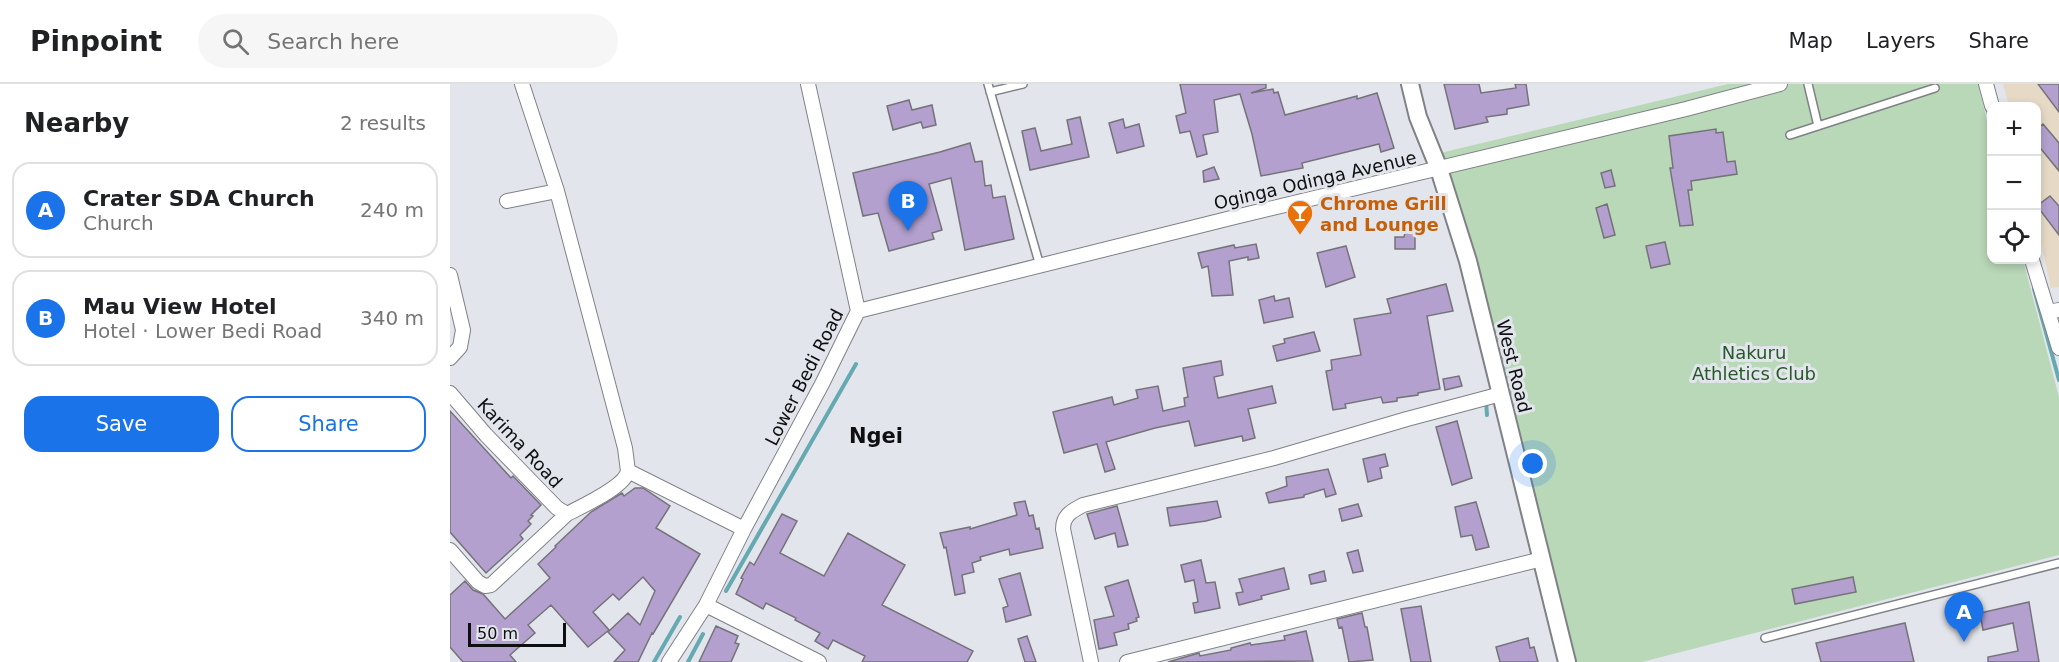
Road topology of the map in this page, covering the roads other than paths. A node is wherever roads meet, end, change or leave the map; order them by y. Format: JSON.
{"nodes":[{"id":1,"x":522,"y":84,"type":"edge"},
{"id":2,"x":808,"y":84,"type":"edge"},
{"id":3,"x":988,"y":84,"type":"edge"},
{"id":4,"x":1023,"y":84,"type":"edge"},
{"id":5,"x":1410,"y":84,"type":"edge"},
{"id":6,"x":1779,"y":84,"type":"edge"},
{"id":7,"x":1808,"y":84,"type":"edge"},
{"id":8,"x":1986,"y":84,"type":"edge"},
{"id":9,"x":1935,"y":88,"type":"dead end"},
{"id":10,"x":990,"y":92,"type":"junction"},
{"id":11,"x":1991,"y":102,"type":"edge"},
{"id":12,"x":1818,"y":126,"type":"junction"},
{"id":13,"x":1790,"y":135,"type":"dead end"},
{"id":14,"x":1439,"y":169,"type":"junction"},
{"id":15,"x":557,"y":191,"type":"junction"},
{"id":16,"x":507,"y":201,"type":"dead end"},
{"id":17,"x":2034,"y":264,"type":"edge"},
{"id":18,"x":1040,"y":266,"type":"junction"},
{"id":19,"x":450,"y":275,"type":"edge"},
{"id":20,"x":858,"y":311,"type":"junction"},
{"id":21,"x":2054,"y":311,"type":"edge"},
{"id":22,"x":2059,"y":348,"type":"edge"},
{"id":23,"x":450,"y":358,"type":"edge"},
{"id":24,"x":450,"y":393,"type":"edge"},
{"id":25,"x":1501,"y":394,"type":"junction"},
{"id":26,"x":628,"y":471,"type":"junction"},
{"id":27,"x":567,"y":514,"type":"junction"},
{"id":28,"x":744,"y":529,"type":"junction"},
{"id":29,"x":450,"y":550,"type":"edge"},
{"id":30,"x":1542,"y":559,"type":"junction"},
{"id":31,"x":2059,"y":563,"type":"edge"},
{"id":32,"x":706,"y":605,"type":"junction"},
{"id":33,"x":1765,"y":638,"type":"dead end"},
{"id":34,"x":669,"y":662,"type":"edge"},
{"id":35,"x":818,"y":662,"type":"edge"},
{"id":36,"x":1091,"y":662,"type":"edge"},
{"id":37,"x":1127,"y":662,"type":"edge"},
{"id":38,"x":1567,"y":662,"type":"edge"}],
"edges":[{"from":1,"to":15,"type":"street"},
{"from":2,"to":20,"type":"street","name":"Lower Bedi Road"},
{"from":3,"to":10,"type":"lane"},
{"from":4,"to":10,"type":"lane"},
{"from":5,"to":14,"type":"street","name":"West Road"},
{"from":6,"to":14,"type":"street","name":"Oginga Odinga Avenue"},
{"from":7,"to":12,"type":"lane"},
{"from":8,"to":11,"type":"street"},
{"from":9,"to":12,"type":"lane"},
{"from":10,"to":18,"type":"lane"},
{"from":12,"to":13,"type":"lane"},
{"from":14,"to":18,"type":"street","name":"Oginga Odinga Avenue"},
{"from":14,"to":25,"type":"street","name":"West Road"},
{"from":15,"to":16,"type":"street"},
{"from":15,"to":26,"type":"street"},
{"from":17,"to":21,"type":"street"},
{"from":18,"to":20,"type":"street","name":"Oginga Odinga Avenue"},
{"from":19,"to":23,"type":"street"},
{"from":20,"to":28,"type":"street","name":"Lower Bedi Road"},
{"from":21,"to":22,"type":"street"},
{"from":24,"to":27,"type":"street","name":"Karima Road"},
{"from":25,"to":30,"type":"street","name":"West Road"},
{"from":25,"to":36,"type":"street"},
{"from":26,"to":27,"type":"street"},
{"from":26,"to":28,"type":"street"},
{"from":27,"to":29,"type":"street"},
{"from":28,"to":32,"type":"street","name":"Lower Bedi Road"},
{"from":30,"to":37,"type":"street"},
{"from":30,"to":38,"type":"street","name":"West Road"},
{"from":31,"to":33,"type":"lane"},
{"from":32,"to":34,"type":"street","name":"Lower Bedi Road"},
{"from":32,"to":35,"type":"street"}]}
